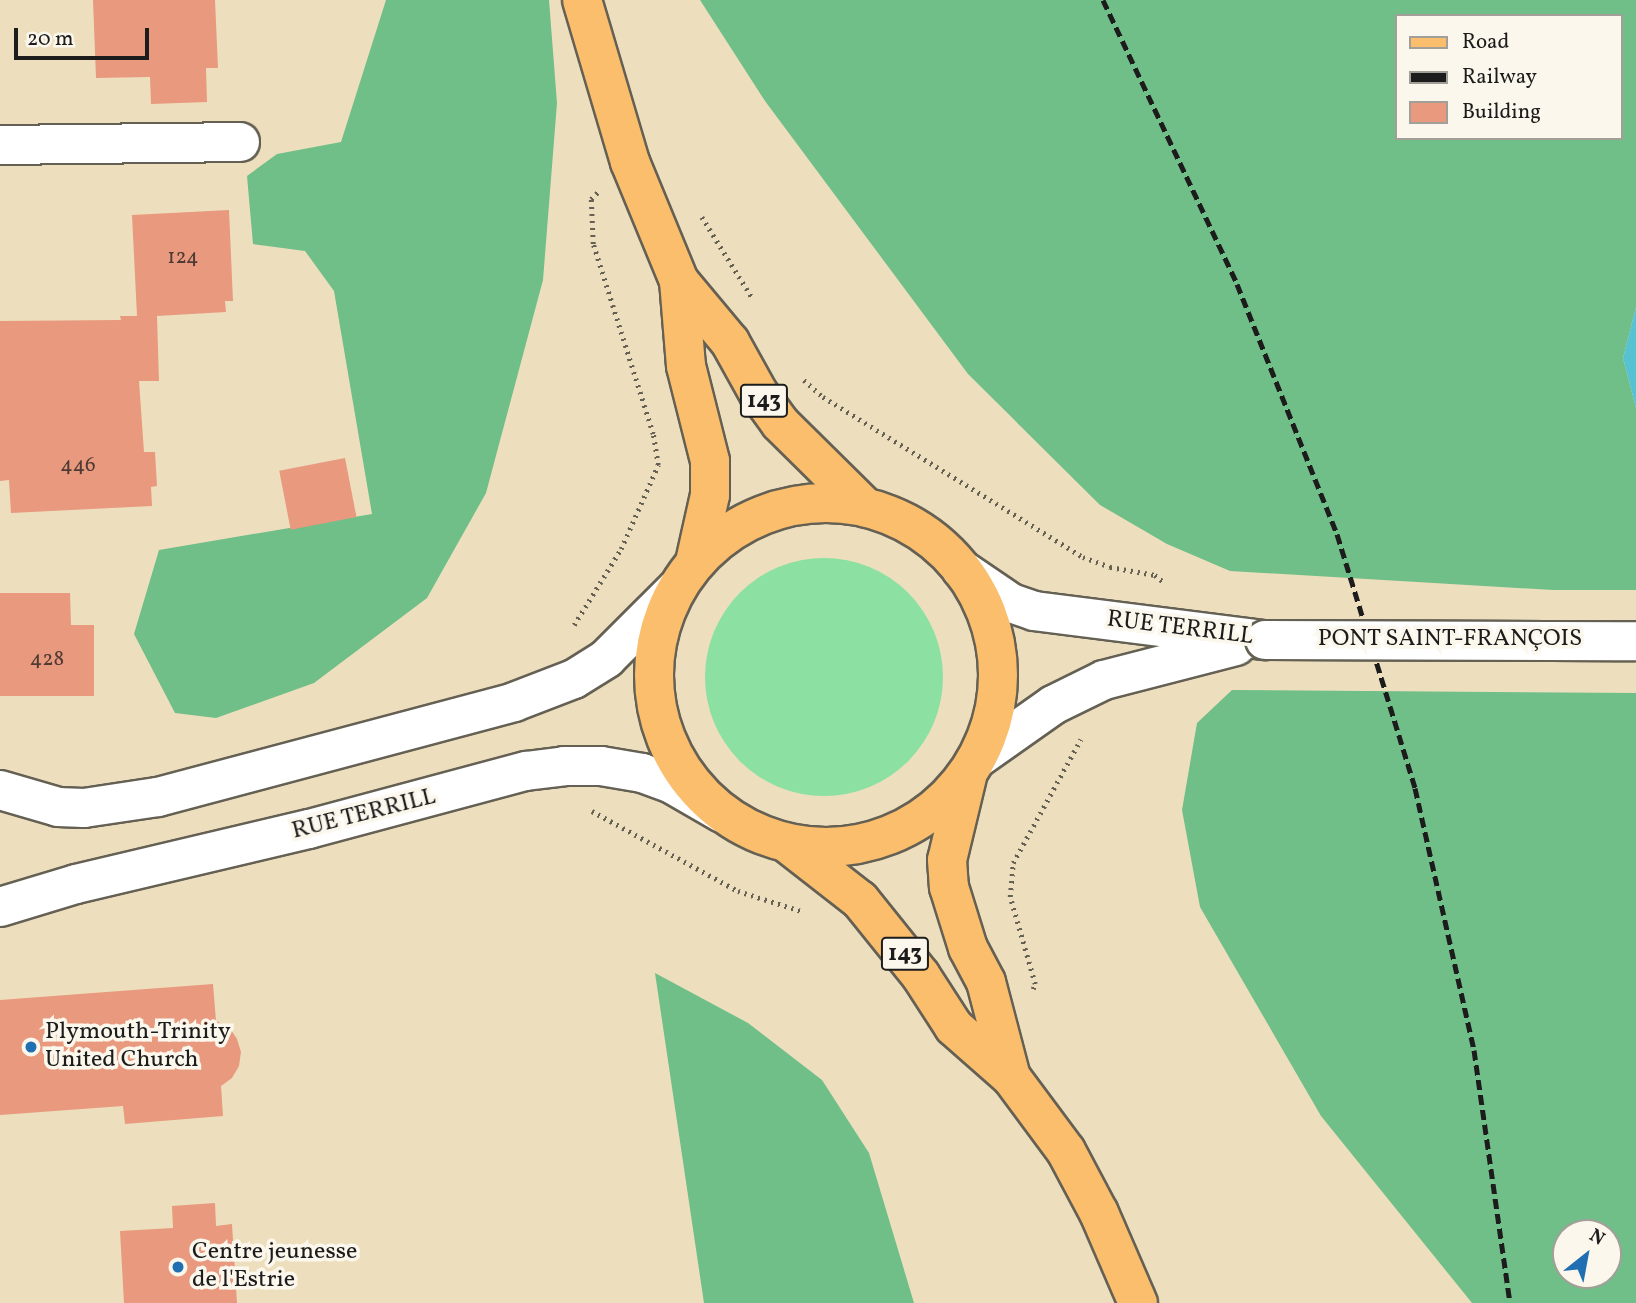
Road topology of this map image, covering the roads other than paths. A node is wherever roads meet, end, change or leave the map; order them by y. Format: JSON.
{"nodes":[{"id":1,"x":582,"y":0,"type":"edge"},
{"id":2,"x":240,"y":142,"type":"dead end"},
{"id":3,"x":0,"y":145,"type":"edge"},
{"id":4,"x":679,"y":281,"type":"junction"},
{"id":5,"x":865,"y":508,"type":"junction"},
{"id":6,"x":961,"y":569,"type":"junction"},
{"id":7,"x":685,"y":576,"type":"junction"},
{"id":8,"x":1265,"y":640,"type":"junction"},
{"id":9,"x":1636,"y":641,"type":"edge"},
{"id":10,"x":973,"y":766,"type":"junction"},
{"id":11,"x":0,"y":790,"type":"edge"},
{"id":12,"x":723,"y":813,"type":"junction"},
{"id":13,"x":786,"y":843,"type":"junction"},
{"id":14,"x":0,"y":907,"type":"edge"},
{"id":15,"x":1011,"y":1077,"type":"junction"},
{"id":16,"x":1138,"y":1303,"type":"edge"}],
"edges":[{"from":1,"to":4,"type":"main road","number":"143"},
{"from":2,"to":3,"type":"street"},
{"from":4,"to":5,"type":"main road","number":"143"},
{"from":4,"to":7,"type":"main road","number":"143"},
{"from":5,"to":6,"type":"main road","number":"143"},
{"from":5,"to":7,"type":"main road","number":"143"},
{"from":6,"to":8,"type":"street","name":"RUE TERRILL"},
{"from":6,"to":10,"type":"main road","number":"143"},
{"from":7,"to":11,"type":"street"},
{"from":7,"to":12,"type":"main road","number":"143"},
{"from":8,"to":9,"type":"street","name":"PONT SAINT-FRANÇOIS","bridge":true},
{"from":8,"to":10,"type":"street","name":"RUE TERRILL"},
{"from":10,"to":13,"type":"main road","number":"143"},
{"from":10,"to":15,"type":"main road","number":"143"},
{"from":12,"to":13,"type":"main road","number":"143"},
{"from":12,"to":14,"type":"street","name":"RUE TERRILL"},
{"from":13,"to":15,"type":"main road","number":"143"},
{"from":15,"to":16,"type":"main road","number":"143"}]}
